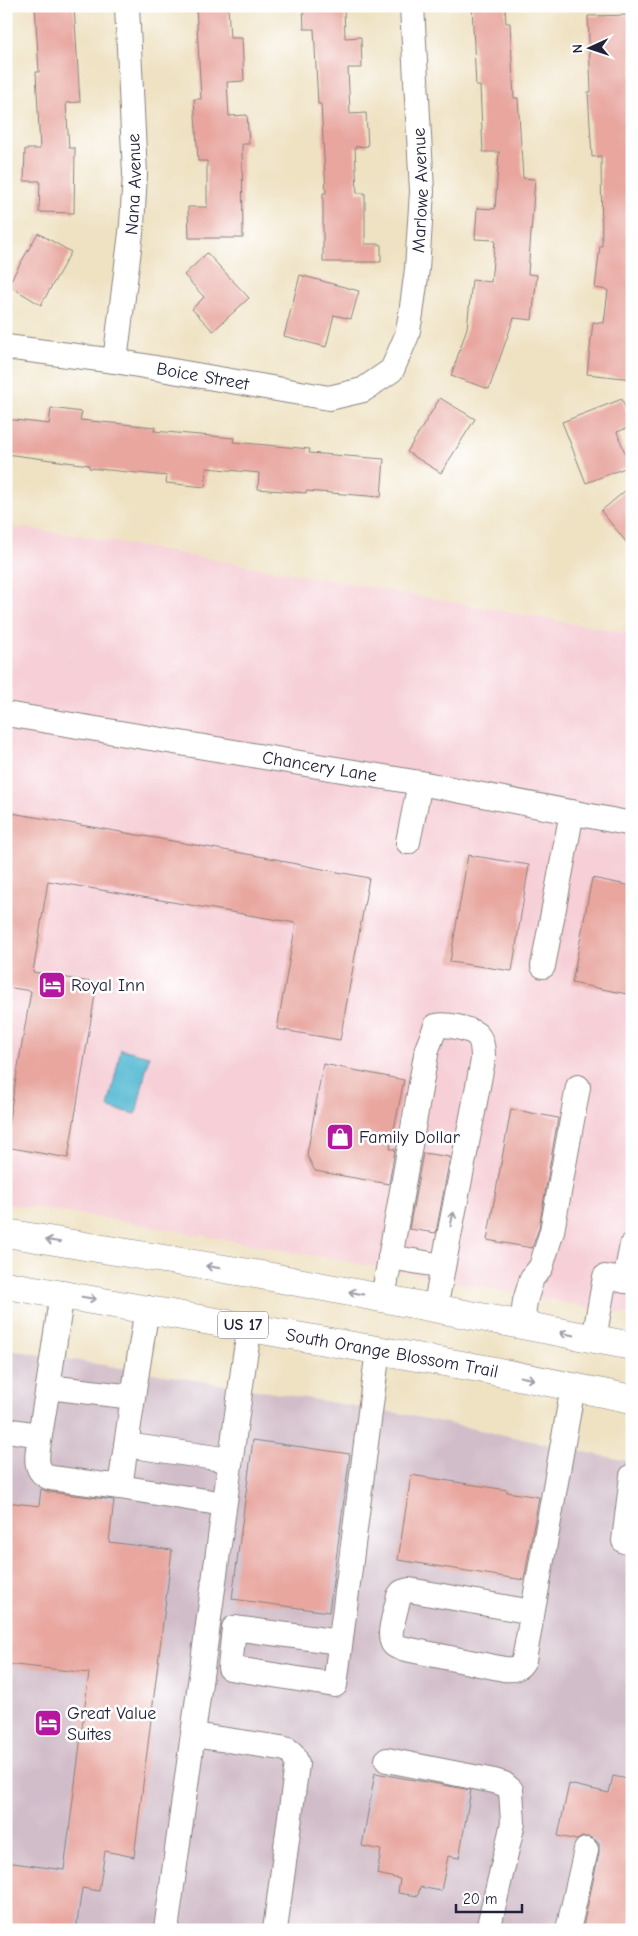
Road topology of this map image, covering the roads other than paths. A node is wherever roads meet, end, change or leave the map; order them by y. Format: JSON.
{"nodes":[{"id":1,"x":127,"y":6,"type":"edge"},
{"id":2,"x":412,"y":6,"type":"edge"},
{"id":3,"x":6,"y":347,"type":"edge"},
{"id":4,"x":115,"y":361,"type":"junction"},
{"id":5,"x":392,"y":370,"type":"joint"},
{"id":6,"x":6,"y":714,"type":"edge"},
{"id":7,"x":420,"y":782,"type":"junction"},
{"id":8,"x":572,"y":812,"type":"junction"},
{"id":9,"x":632,"y":824,"type":"edge"},
{"id":10,"x":408,"y":842,"type":"dead end"},
{"id":11,"x":543,"y":966,"type":"dead end"},
{"id":12,"x":578,"y":1086,"type":"dead end"},
{"id":13,"x":6,"y":1233,"type":"edge"},
{"id":14,"x":632,"y":1245,"type":"edge"},
{"id":15,"x":390,"y":1258,"type":"junction"},
{"id":16,"x":443,"y":1266,"type":"junction"},
{"id":17,"x":628,"y":1281,"type":"edge"},
{"id":18,"x":6,"y":1285,"type":"edge"},
{"id":19,"x":62,"y":1293,"type":"junction"},
{"id":20,"x":382,"y":1298,"type":"junction"},
{"id":21,"x":147,"y":1308,"type":"junction"},
{"id":22,"x":436,"y":1308,"type":"junction"},
{"id":23,"x":522,"y":1325,"type":"junction"},
{"id":24,"x":250,"y":1327,"type":"junction"},
{"id":25,"x":594,"y":1339,"type":"junction"},
{"id":26,"x":632,"y":1346,"type":"edge"},
{"id":27,"x":378,"y":1350,"type":"junction"},
{"id":28,"x":48,"y":1386,"type":"junction"},
{"id":29,"x":574,"y":1387,"type":"junction"},
{"id":30,"x":133,"y":1397,"type":"junction"},
{"id":31,"x":632,"y":1398,"type":"edge"},
{"id":32,"x":6,"y":1430,"type":"edge"},
{"id":33,"x":40,"y":1435,"type":"junction"},
{"id":34,"x":126,"y":1445,"type":"junction"},
{"id":35,"x":230,"y":1460,"type":"junction"},
{"id":36,"x":632,"y":1476,"type":"edge"},
{"id":37,"x":120,"y":1487,"type":"junction"},
{"id":38,"x":224,"y":1504,"type":"junction"},
{"id":39,"x":632,"y":1543,"type":"edge"},
{"id":40,"x":532,"y":1612,"type":"junction"},
{"id":41,"x":340,"y":1642,"type":"dead end"},
{"id":42,"x":193,"y":1735,"type":"junction"},
{"id":43,"x":387,"y":1760,"type":"dead end"},
{"id":44,"x":586,"y":1850,"type":"dead end"},
{"id":45,"x":166,"y":1930,"type":"edge"},
{"id":46,"x":276,"y":1930,"type":"edge"},
{"id":47,"x":488,"y":1930,"type":"edge"},
{"id":48,"x":568,"y":1930,"type":"edge"}],
"edges":[{"from":1,"to":4,"type":"street","name":"Nana Avenue"},
{"from":2,"to":5,"type":"street","name":"Marlowe Avenue"},
{"from":3,"to":4,"type":"street","name":"Boice Street"},
{"from":4,"to":5,"type":"street","name":"Boice Street"},
{"from":6,"to":7,"type":"street","name":"Chancery Lane"},
{"from":7,"to":8,"type":"street","name":"Chancery Lane"},
{"from":7,"to":10,"type":"street"},
{"from":8,"to":9,"type":"street","name":"Chancery Lane"},
{"from":8,"to":11,"type":"street"},
{"from":12,"to":23,"type":"street"},
{"from":20,"to":13,"type":"main road","one_way":true},
{"from":14,"to":17,"type":"street"},
{"from":15,"to":16,"type":"street"},
{"from":16,"to":15,"type":"street","one_way":true},
{"from":15,"to":20,"type":"street"},
{"from":16,"to":22,"type":"street"},
{"from":17,"to":25,"type":"street"},
{"from":18,"to":19,"type":"main road","name":"South Orange Blossom Trail","number":"US 17"},
{"from":19,"to":21,"type":"main road","name":"South Orange Blossom Trail","number":"US 17","one_way":true},
{"from":19,"to":28,"type":"street"},
{"from":20,"to":22,"type":"main road"},
{"from":21,"to":24,"type":"main road","name":"South Orange Blossom Trail","number":"US 17"},
{"from":21,"to":30,"type":"street"},
{"from":22,"to":23,"type":"main road"},
{"from":25,"to":23,"type":"main road","one_way":true},
{"from":24,"to":27,"type":"main road","name":"South Orange Blossom Trail","number":"US 17"},
{"from":24,"to":35,"type":"street"},
{"from":25,"to":26,"type":"main road"},
{"from":27,"to":29,"type":"main road","name":"South Orange Blossom Trail","number":"US 17","one_way":true},
{"from":27,"to":41,"type":"street"},
{"from":28,"to":30,"type":"street"},
{"from":28,"to":33,"type":"street"},
{"from":29,"to":31,"type":"main road","name":"South Orange Blossom Trail","number":"US 17"},
{"from":29,"to":40,"type":"street"},
{"from":30,"to":34,"type":"street"},
{"from":32,"to":33,"type":"street"},
{"from":33,"to":37,"type":"street"},
{"from":34,"to":35,"type":"street"},
{"from":34,"to":37,"type":"street"},
{"from":35,"to":38,"type":"street"},
{"from":36,"to":39,"type":"street"},
{"from":37,"to":38,"type":"street"},
{"from":38,"to":42,"type":"street"},
{"from":40,"to":40,"type":"street"},
{"from":42,"to":45,"type":"street"},
{"from":42,"to":46,"type":"street"},
{"from":43,"to":47,"type":"street"},
{"from":44,"to":48,"type":"street"}]}
